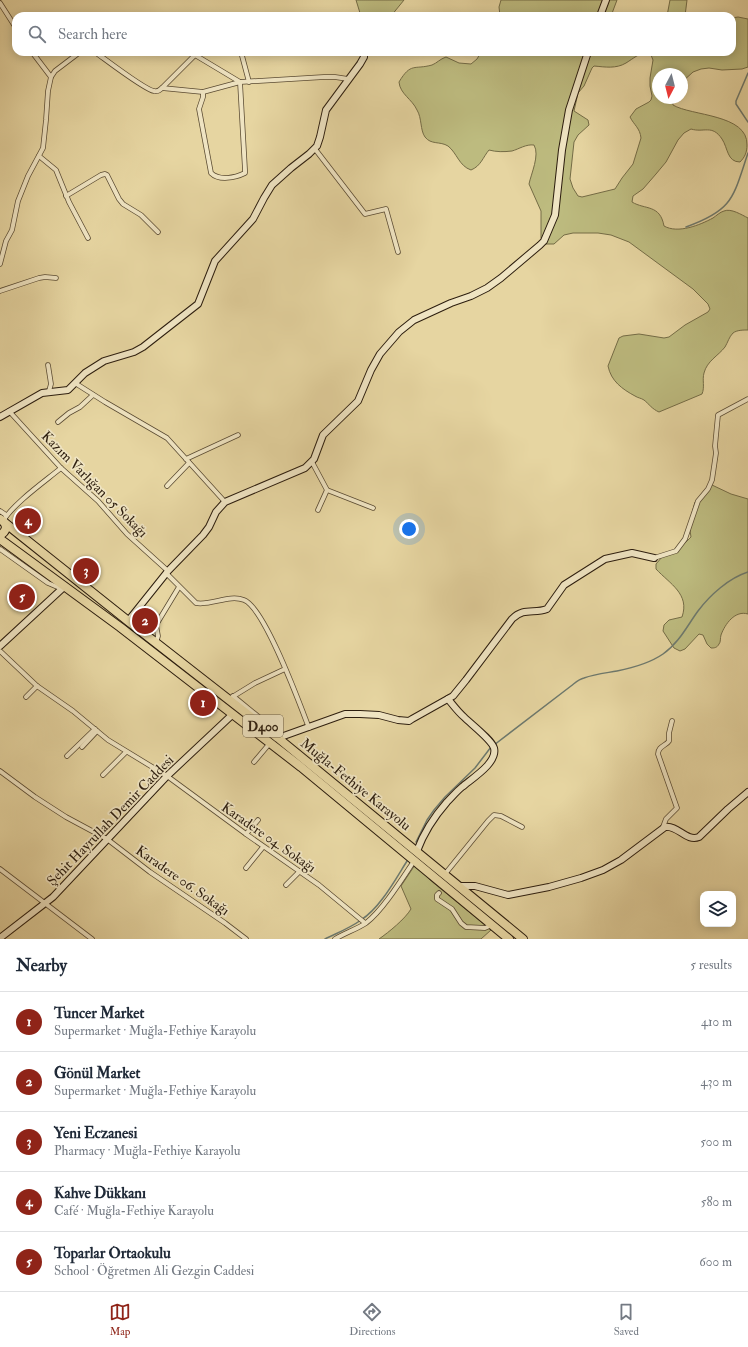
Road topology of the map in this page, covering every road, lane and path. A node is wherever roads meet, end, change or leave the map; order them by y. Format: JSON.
{"nodes":[{"id":1,"x":606,"y":0,"type":"edge"},
{"id":2,"x":0,"y":3,"type":"edge"},
{"id":3,"x":602,"y":12,"type":"edge"},
{"id":4,"x":12,"y":22,"type":"edge"},
{"id":5,"x":35,"y":56,"type":"edge"},
{"id":6,"x":74,"y":56,"type":"edge"},
{"id":7,"x":101,"y":56,"type":"edge"},
{"id":8,"x":194,"y":56,"type":"edge"},
{"id":9,"x":199,"y":56,"type":"edge"},
{"id":10,"x":243,"y":56,"type":"edge"},
{"id":11,"x":363,"y":56,"type":"edge"},
{"id":12,"x":587,"y":56,"type":"edge"},
{"id":13,"x":51,"y":76,"type":"junction"},
{"id":14,"x":348,"y":80,"type":"junction"},
{"id":15,"x":240,"y":82,"type":"junction"},
{"id":16,"x":249,"y":82,"type":"junction"},
{"id":17,"x":162,"y":88,"type":"junction"},
{"id":18,"x":203,"y":92,"type":"junction"},
{"id":19,"x":315,"y":149,"type":"junction"},
{"id":20,"x":39,"y":156,"type":"junction"},
{"id":21,"x":66,"y":196,"type":"junction"},
{"id":22,"x":158,"y":232,"type":"dead end"},
{"id":23,"x":88,"y":238,"type":"dead end"},
{"id":24,"x":398,"y":252,"type":"dead end"},
{"id":25,"x":0,"y":264,"type":"edge"},
{"id":26,"x":56,"y":278,"type":"dead end"},
{"id":27,"x":0,"y":291,"type":"edge"},
{"id":28,"x":48,"y":365,"type":"dead end"},
{"id":29,"x":75,"y":383,"type":"junction"},
{"id":30,"x":49,"y":391,"type":"junction"},
{"id":31,"x":93,"y":395,"type":"junction"},
{"id":32,"x":748,"y":399,"type":"edge"},
{"id":33,"x":9,"y":411,"type":"junction"},
{"id":34,"x":0,"y":417,"type":"edge"},
{"id":35,"x":58,"y":422,"type":"dead end"},
{"id":36,"x":238,"y":435,"type":"dead end"},
{"id":37,"x":187,"y":461,"type":"junction"},
{"id":38,"x":312,"y":462,"type":"junction"},
{"id":39,"x":61,"y":468,"type":"junction"},
{"id":40,"x":167,"y":486,"type":"dead end"},
{"id":41,"x":327,"y":490,"type":"junction"},
{"id":42,"x":225,"y":502,"type":"junction"},
{"id":43,"x":373,"y":508,"type":"dead end"},
{"id":44,"x":318,"y":510,"type":"dead end"},
{"id":45,"x":0,"y":511,"type":"edge"},
{"id":46,"x":2,"y":519,"type":"edge"},
{"id":47,"x":0,"y":535,"type":"edge"},
{"id":48,"x":0,"y":539,"type":"edge"},
{"id":49,"x":0,"y":549,"type":"edge"},
{"id":50,"x":654,"y":558,"type":"joint"},
{"id":51,"x":167,"y":572,"type":"junction"},
{"id":52,"x":63,"y":587,"type":"junction"},
{"id":53,"x":179,"y":587,"type":"junction"},
{"id":54,"x":128,"y":621,"type":"junction"},
{"id":55,"x":156,"y":643,"type":"junction"},
{"id":56,"x":0,"y":646,"type":"edge"},
{"id":57,"x":0,"y":651,"type":"edge"},
{"id":58,"x":286,"y":669,"type":"junction"},
{"id":59,"x":37,"y":686,"type":"junction"},
{"id":60,"x":26,"y":697,"type":"dead end"},
{"id":61,"x":231,"y":698,"type":"junction"},
{"id":62,"x":448,"y":699,"type":"junction"},
{"id":63,"x":234,"y":714,"type":"junction"},
{"id":64,"x":672,"y":721,"type":"dead end"},
{"id":65,"x":308,"y":728,"type":"junction"},
{"id":66,"x":96,"y":730,"type":"junction"},
{"id":67,"x":280,"y":737,"type":"junction"},
{"id":68,"x":270,"y":742,"type":"junction"},
{"id":69,"x":82,"y":747,"type":"dead end"},
{"id":70,"x":126,"y":752,"type":"junction"},
{"id":71,"x":67,"y":756,"type":"dead end"},
{"id":72,"x":254,"y":762,"type":"dead end"},
{"id":73,"x":0,"y":770,"type":"edge"},
{"id":74,"x":103,"y":775,"type":"dead end"},
{"id":75,"x":167,"y":776,"type":"junction"},
{"id":76,"x":748,"y":792,"type":"edge"},
{"id":77,"x":258,"y":820,"type":"dead end"},
{"id":78,"x":522,"y":827,"type":"dead end"},
{"id":79,"x":663,"y":828,"type":"junction"},
{"id":80,"x":246,"y":834,"type":"junction"},
{"id":81,"x":107,"y":839,"type":"junction"},
{"id":82,"x":263,"y":847,"type":"junction"},
{"id":83,"x":417,"y":852,"type":"junction"},
{"id":84,"x":415,"y":861,"type":"junction"},
{"id":85,"x":246,"y":868,"type":"dead end"},
{"id":86,"x":0,"y":869,"type":"edge"},
{"id":87,"x":300,"y":871,"type":"junction"},
{"id":88,"x":445,"y":874,"type":"junction"},
{"id":89,"x":286,"y":886,"type":"dead end"},
{"id":90,"x":459,"y":886,"type":"junction"},
{"id":91,"x":439,"y":893,"type":"dead end"},
{"id":92,"x":46,"y":903,"type":"junction"},
{"id":93,"x":365,"y":922,"type":"junction"},
{"id":94,"x":492,"y":925,"type":"junction"},
{"id":95,"x":0,"y":938,"type":"edge"},
{"id":96,"x":92,"y":939,"type":"edge"},
{"id":97,"x":246,"y":939,"type":"edge"},
{"id":98,"x":335,"y":939,"type":"edge"},
{"id":99,"x":509,"y":939,"type":"edge"},
{"id":100,"x":522,"y":939,"type":"edge"}],
"edges":[{"from":1,"to":3,"type":"street"},
{"from":2,"to":4,"type":"street"},
{"from":5,"to":13,"type":"street"},
{"from":6,"to":13,"type":"street"},
{"from":7,"to":17,"type":"street"},
{"from":8,"to":17,"type":"street"},
{"from":9,"to":15,"type":"street"},
{"from":10,"to":16,"type":"street"},
{"from":11,"to":14,"type":"street"},
{"from":12,"to":38,"type":"street"},
{"from":13,"to":20,"type":"street"},
{"from":14,"to":16,"type":"street"},
{"from":14,"to":19,"type":"street"},
{"from":15,"to":16,"type":"street"},
{"from":15,"to":18,"type":"street"},
{"from":15,"to":18,"type":"street"},
{"from":17,"to":18,"type":"street"},
{"from":19,"to":24,"type":"street"},
{"from":19,"to":29,"type":"street"},
{"from":20,"to":21,"type":"street"},
{"from":20,"to":25,"type":"street"},
{"from":21,"to":22,"type":"street"},
{"from":21,"to":23,"type":"street"},
{"from":26,"to":27,"type":"street"},
{"from":28,"to":30,"type":"street"},
{"from":29,"to":30,"type":"street"},
{"from":29,"to":31,"type":"street"},
{"from":30,"to":33,"type":"street"},
{"from":31,"to":35,"type":"street"},
{"from":31,"to":37,"type":"street"},
{"from":32,"to":50,"type":"street"},
{"from":33,"to":34,"type":"street"},
{"from":33,"to":39,"type":"street","name":"Kazım Varlığan 05 Sokağı"},
{"from":36,"to":37,"type":"street"},
{"from":37,"to":40,"type":"street"},
{"from":37,"to":42,"type":"street"},
{"from":38,"to":41,"type":"street"},
{"from":38,"to":42,"type":"street"},
{"from":39,"to":46,"type":"street"},
{"from":39,"to":51,"type":"street","name":"Kazım Varlığan 05 Sokağı"},
{"from":41,"to":43,"type":"street"},
{"from":41,"to":44,"type":"street"},
{"from":42,"to":51,"type":"street"},
{"from":45,"to":46,"type":"street"},
{"from":46,"to":47,"type":"highway"},
{"from":46,"to":54,"type":"highway","name":"Muğla-Fethiye Karayolu","number":"D400"},
{"from":48,"to":52,"type":"highway","name":"Muğla-Fethiye Karayolu","number":"D400"},
{"from":49,"to":52,"type":"street"},
{"from":50,"to":62,"type":"street"},
{"from":51,"to":53,"type":"street","name":"Kazım Varlığan 05 Sokağı"},
{"from":51,"to":54,"type":"street"},
{"from":52,"to":56,"type":"street"},
{"from":52,"to":63,"type":"highway","name":"Muğla-Fethiye Karayolu","number":"D400"},
{"from":53,"to":55,"type":"street"},
{"from":53,"to":58,"type":"street","name":"Kazım Varlığan 05 Sokağı"},
{"from":54,"to":55,"type":"highway","name":"Muğla-Fethiye Karayolu","number":"D400"},
{"from":55,"to":61,"type":"highway","name":"Muğla-Fethiye Karayolu","number":"D400"},
{"from":57,"to":59,"type":"street","name":"Karadere 04. Sokağı"},
{"from":58,"to":61,"type":"street"},
{"from":58,"to":65,"type":"street"},
{"from":59,"to":60,"type":"street"},
{"from":59,"to":66,"type":"street","name":"Karadere 04. Sokağı"},
{"from":61,"to":67,"type":"highway","name":"Muğla-Fethiye Karayolu","number":"D400"},
{"from":62,"to":65,"type":"street"},
{"from":62,"to":83,"type":"street"},
{"from":63,"to":68,"type":"highway","name":"Muğla-Fethiye Karayolu","number":"D400"},
{"from":63,"to":75,"type":"street","name":"Şehit Hayrullah Demir Caddesi"},
{"from":64,"to":79,"type":"street"},
{"from":65,"to":67,"type":"street"},
{"from":66,"to":69,"type":"street"},
{"from":66,"to":70,"type":"street","name":"Karadere 04. Sokağı"},
{"from":66,"to":71,"type":"street"},
{"from":67,"to":83,"type":"highway","name":"Muğla-Fethiye Karayolu","number":"D400"},
{"from":68,"to":72,"type":"street"},
{"from":68,"to":84,"type":"highway","name":"Muğla-Fethiye Karayolu","number":"D400"},
{"from":70,"to":74,"type":"street"},
{"from":70,"to":75,"type":"street","name":"Karadere 04. Sokağı"},
{"from":73,"to":81,"type":"street","name":"Karadere 06. Sokağı"},
{"from":75,"to":80,"type":"street","name":"Karadere 04. Sokağı"},
{"from":75,"to":81,"type":"street","name":"Şehit Hayrullah Demir Caddesi"},
{"from":76,"to":79,"type":"street"},
{"from":77,"to":80,"type":"street"},
{"from":78,"to":88,"type":"street"},
{"from":79,"to":90,"type":"street"},
{"from":80,"to":82,"type":"street","name":"Karadere 04. Sokağı"},
{"from":81,"to":92,"type":"street","name":"Şehit Hayrullah Demir Caddesi"},
{"from":81,"to":97,"type":"street","name":"Karadere 06. Sokağı"},
{"from":82,"to":85,"type":"street"},
{"from":82,"to":87,"type":"street","name":"Karadere 04. Sokağı"},
{"from":83,"to":88,"type":"highway","name":"Muğla-Fethiye Karayolu","number":"D400"},
{"from":84,"to":93,"type":"street"},
{"from":84,"to":94,"type":"highway","name":"Muğla-Fethiye Karayolu","number":"D400"},
{"from":86,"to":92,"type":"street"},
{"from":87,"to":89,"type":"street"},
{"from":87,"to":93,"type":"street","name":"Karadere 04. Sokağı"},
{"from":88,"to":90,"type":"highway","name":"Muğla-Fethiye Karayolu","number":"D400"},
{"from":90,"to":100,"type":"highway","name":"Muğla-Fethiye Karayolu","number":"D400"},
{"from":91,"to":94,"type":"street"},
{"from":92,"to":95,"type":"street","name":"Şehit Hayrullah Demir Caddesi"},
{"from":92,"to":96,"type":"street"},
{"from":93,"to":98,"type":"street"},
{"from":94,"to":99,"type":"highway","name":"Muğla-Fethiye Karayolu","number":"D400"}]}
